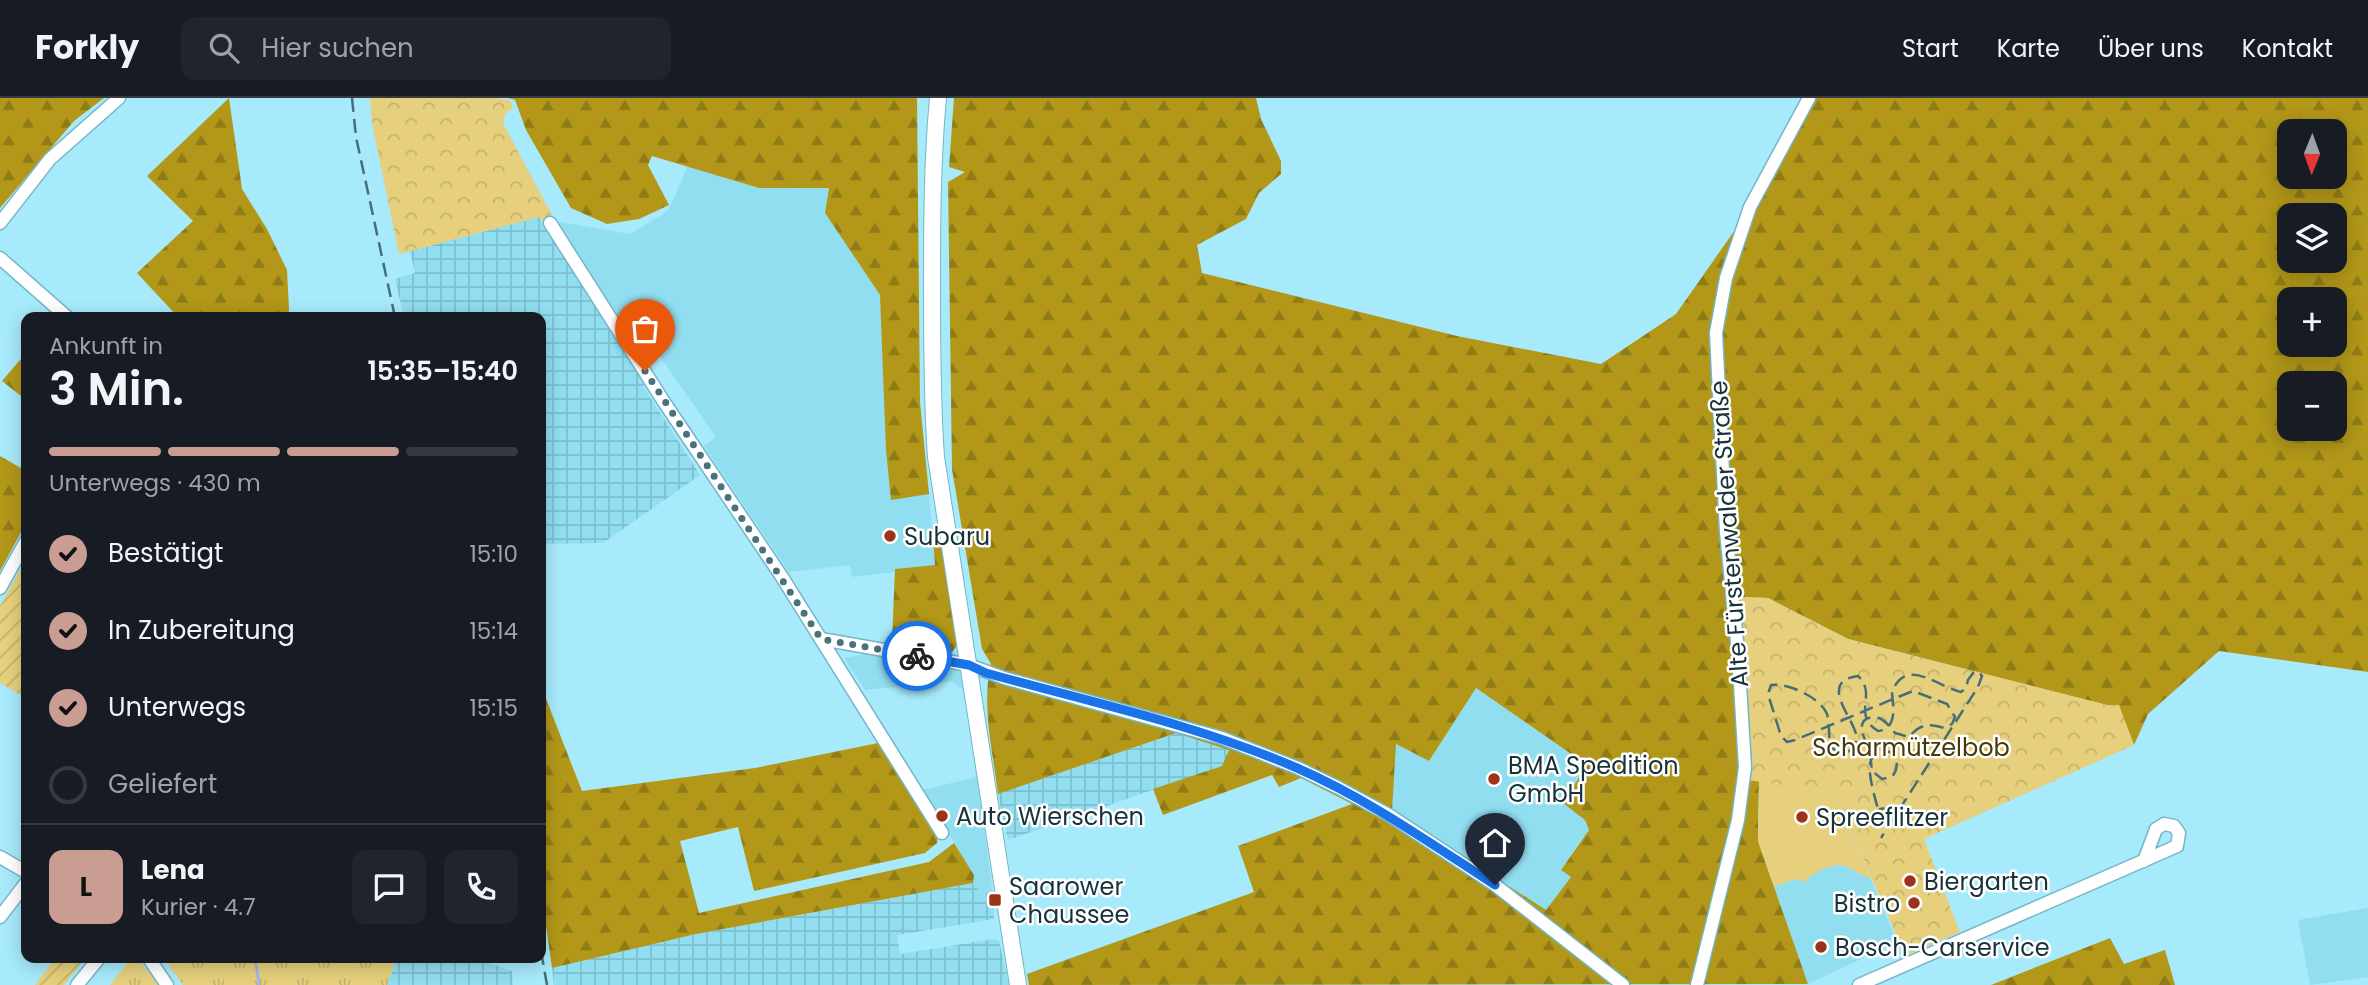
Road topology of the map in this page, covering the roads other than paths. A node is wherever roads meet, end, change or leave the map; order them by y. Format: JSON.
{"nodes":[{"id":1,"x":119,"y":98,"type":"edge"},
{"id":2,"x":938,"y":98,"type":"edge"},
{"id":3,"x":1809,"y":98,"type":"edge"},
{"id":4,"x":0,"y":222,"type":"edge"},
{"id":5,"x":550,"y":223,"type":"dead end"},
{"id":6,"x":0,"y":258,"type":"edge"},
{"id":7,"x":61,"y":312,"type":"edge"},
{"id":8,"x":21,"y":550,"type":"edge"},
{"id":9,"x":0,"y":588,"type":"edge"},
{"id":10,"x":821,"y":639,"type":"junction"},
{"id":11,"x":969,"y":665,"type":"junction"},
{"id":12,"x":942,"y":833,"type":"dead end"},
{"id":13,"x":0,"y":857,"type":"edge"},
{"id":14,"x":2144,"y":860,"type":"junction"},
{"id":15,"x":21,"y":869,"type":"edge"},
{"id":16,"x":21,"y":890,"type":"edge"},
{"id":17,"x":0,"y":917,"type":"edge"},
{"id":18,"x":95,"y":963,"type":"edge"},
{"id":19,"x":152,"y":963,"type":"edge"},
{"id":20,"x":77,"y":985,"type":"edge"},
{"id":21,"x":167,"y":985,"type":"edge"},
{"id":22,"x":1018,"y":985,"type":"edge"},
{"id":23,"x":1623,"y":985,"type":"edge"},
{"id":24,"x":1697,"y":985,"type":"edge"},
{"id":25,"x":1859,"y":985,"type":"edge"}],
"edges":[{"from":1,"to":4,"type":"street"},
{"from":2,"to":11,"type":"main road"},
{"from":3,"to":24,"type":"street","name":"Alte Fürstenwalder Straße"},
{"from":5,"to":10,"type":"street"},
{"from":6,"to":7,"type":"street"},
{"from":8,"to":9,"type":"street"},
{"from":10,"to":11,"type":"street"},
{"from":10,"to":12,"type":"street"},
{"from":11,"to":22,"type":"main road"},
{"from":11,"to":23,"type":"street"},
{"from":13,"to":15,"type":"street"},
{"from":14,"to":14,"type":"street"},
{"from":14,"to":25,"type":"street"},
{"from":16,"to":17,"type":"street"},
{"from":18,"to":20,"type":"street"},
{"from":19,"to":21,"type":"street"}]}
